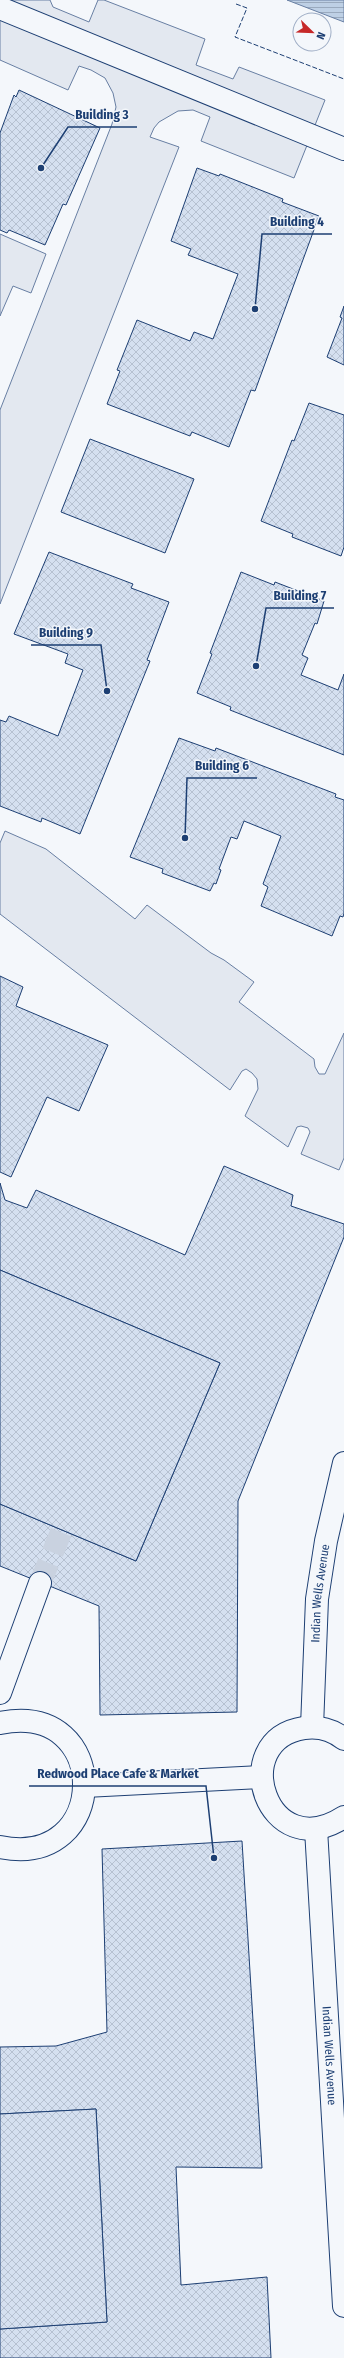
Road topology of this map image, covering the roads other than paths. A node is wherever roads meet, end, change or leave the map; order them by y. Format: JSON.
{"nodes":[{"id":1,"x":0,"y":8,"type":"edge"},
{"id":2,"x":344,"y":149,"type":"edge"},
{"id":3,"x":344,"y":1463,"type":"edge"},
{"id":4,"x":40,"y":1583,"type":"tunnel mouth"},
{"id":5,"x":0,"y":1693,"type":"edge"},
{"id":6,"x":0,"y":1723,"type":"edge"},
{"id":7,"x":312,"y":1727,"type":"junction"},
{"id":8,"x":344,"y":1739,"type":"edge"},
{"id":9,"x":261,"y":1777,"type":"junction"},
{"id":10,"x":85,"y":1786,"type":"junction"},
{"id":11,"x":344,"y":1817,"type":"edge"},
{"id":12,"x":316,"y":1829,"type":"junction"},
{"id":13,"x":0,"y":1847,"type":"edge"},
{"id":14,"x":344,"y":2306,"type":"edge"}],
"edges":[{"from":1,"to":2,"type":"street"},
{"from":3,"to":7,"type":"street","name":"Indian Wells Avenue"},
{"from":4,"to":5,"type":"street"},
{"from":6,"to":10,"type":"street"},
{"from":7,"to":8,"type":"street"},
{"from":7,"to":9,"type":"street"},
{"from":9,"to":10,"type":"street"},
{"from":9,"to":12,"type":"street"},
{"from":10,"to":13,"type":"street"},
{"from":11,"to":12,"type":"street"},
{"from":12,"to":14,"type":"street","name":"Indian Wells Avenue"}]}
